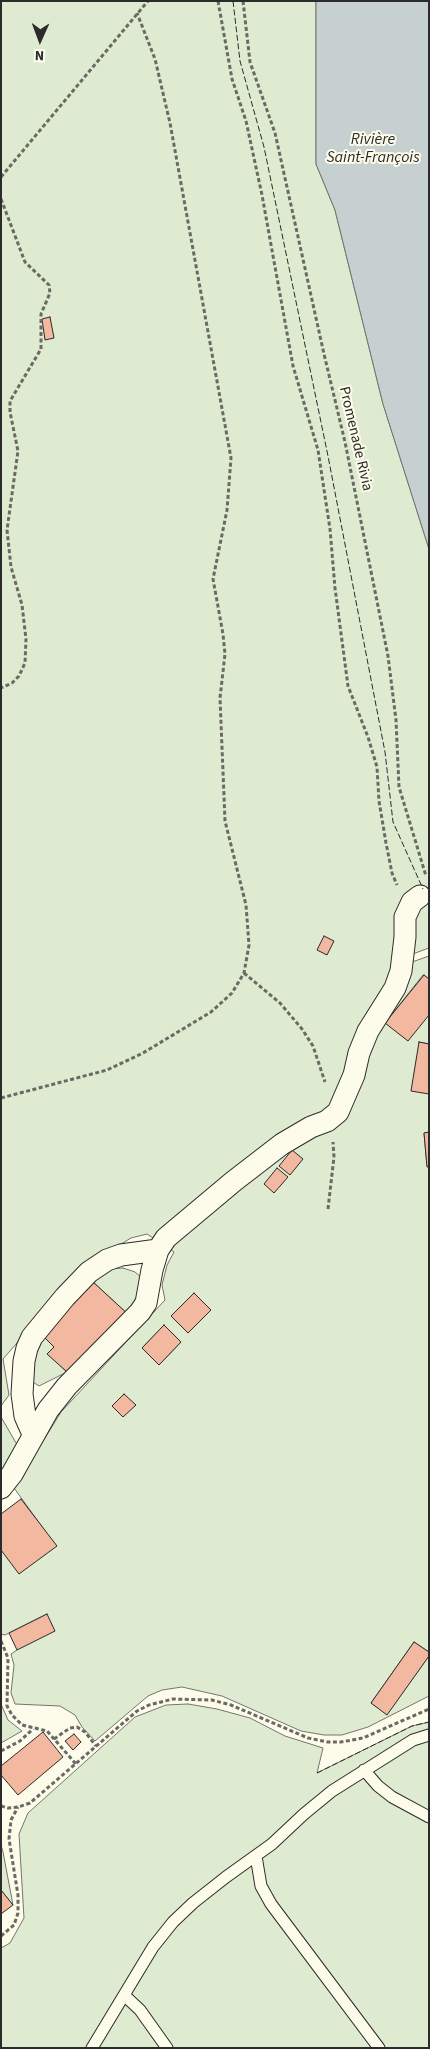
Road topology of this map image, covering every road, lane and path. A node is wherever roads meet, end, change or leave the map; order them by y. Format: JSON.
{"nodes":[{"id":1,"x":148,"y":1,"type":"edge"},
{"id":2,"x":218,"y":1,"type":"edge"},
{"id":3,"x":243,"y":1,"type":"edge"},
{"id":4,"x":137,"y":13,"type":"junction"},
{"id":5,"x":1,"y":177,"type":"edge"},
{"id":6,"x":1,"y":199,"type":"edge"},
{"id":7,"x":1,"y":688,"type":"edge"},
{"id":8,"x":420,"y":893,"type":"edge"},
{"id":9,"x":244,"y":973,"type":"junction"},
{"id":10,"x":1,"y":1098,"type":"edge"},
{"id":11,"x":333,"y":1116,"type":"junction"},
{"id":12,"x":328,"y":1209,"type":"dead end"},
{"id":13,"x":158,"y":1250,"type":"junction"},
{"id":14,"x":33,"y":1434,"type":"junction"},
{"id":15,"x":1,"y":1488,"type":"edge"},
{"id":16,"x":1,"y":1641,"type":"edge"},
{"id":17,"x":429,"y":1709,"type":"edge"},
{"id":18,"x":34,"y":1728,"type":"junction"},
{"id":19,"x":429,"y":1736,"type":"edge"},
{"id":20,"x":54,"y":1739,"type":"junction"},
{"id":21,"x":96,"y":1746,"type":"junction"},
{"id":22,"x":1,"y":1751,"type":"edge"},
{"id":23,"x":76,"y":1764,"type":"junction"},
{"id":24,"x":364,"y":1770,"type":"junction"},
{"id":25,"x":1,"y":1806,"type":"edge"},
{"id":26,"x":18,"y":1807,"type":"junction"},
{"id":27,"x":429,"y":1818,"type":"edge"},
{"id":28,"x":256,"y":1856,"type":"junction"},
{"id":29,"x":1,"y":1936,"type":"edge"},
{"id":30,"x":124,"y":1995,"type":"junction"},
{"id":31,"x":92,"y":2048,"type":"edge"},
{"id":32,"x":167,"y":2048,"type":"edge"},
{"id":33,"x":379,"y":2048,"type":"edge"}],
"edges":[{"from":1,"to":4,"type":"path"},
{"from":2,"to":8,"type":"path"},
{"from":3,"to":8,"type":"path","name":"Promenade Rivia"},
{"from":4,"to":5,"type":"path"},
{"from":4,"to":9,"type":"path"},
{"from":6,"to":7,"type":"path"},
{"from":8,"to":11,"type":"street"},
{"from":9,"to":10,"type":"path"},
{"from":9,"to":11,"type":"path"},
{"from":11,"to":12,"type":"path"},
{"from":11,"to":13,"type":"street"},
{"from":13,"to":14,"type":"street"},
{"from":13,"to":14,"type":"street"},
{"from":14,"to":15,"type":"street"},
{"from":16,"to":18,"type":"path"},
{"from":17,"to":21,"type":"path"},
{"from":18,"to":20,"type":"path"},
{"from":18,"to":22,"type":"path"},
{"from":19,"to":24,"type":"lane"},
{"from":20,"to":21,"type":"path"},
{"from":20,"to":23,"type":"path"},
{"from":21,"to":23,"type":"path"},
{"from":23,"to":26,"type":"path"},
{"from":24,"to":27,"type":"lane"},
{"from":24,"to":28,"type":"lane"},
{"from":25,"to":26,"type":"path"},
{"from":26,"to":29,"type":"path"},
{"from":28,"to":30,"type":"lane"},
{"from":28,"to":33,"type":"lane"},
{"from":30,"to":31,"type":"lane"},
{"from":30,"to":32,"type":"lane"}]}
